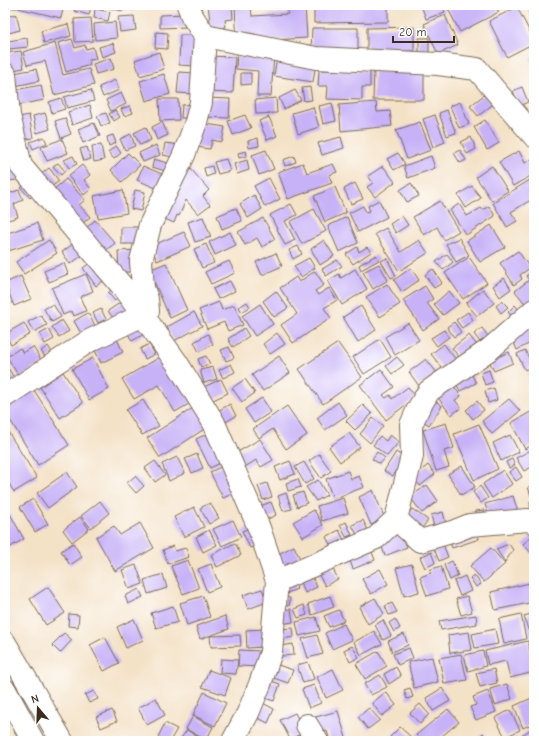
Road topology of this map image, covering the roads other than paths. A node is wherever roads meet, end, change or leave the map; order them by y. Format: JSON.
{"nodes":[{"id":1,"x":188,"y":5,"type":"edge"},
{"id":2,"x":205,"y":36,"type":"junction"},
{"id":3,"x":5,"y":74,"type":"edge"},
{"id":4,"x":534,"y":136,"type":"edge"},
{"id":5,"x":534,"y":310,"type":"edge"},
{"id":6,"x":143,"y":315,"type":"junction"},
{"id":7,"x":5,"y":396,"type":"edge"},
{"id":8,"x":396,"y":519,"type":"junction"},
{"id":9,"x":534,"y":522,"type":"edge"},
{"id":10,"x":277,"y":581,"type":"junction"},
{"id":11,"x":5,"y":643,"type":"edge"},
{"id":12,"x":5,"y":690,"type":"edge"},
{"id":13,"x":33,"y":741,"type":"edge"},
{"id":14,"x":62,"y":741,"type":"edge"},
{"id":15,"x":233,"y":741,"type":"edge"}],
"edges":[{"from":1,"to":2,"type":"street"},
{"from":2,"to":4,"type":"street"},
{"from":2,"to":6,"type":"street"},
{"from":3,"to":6,"type":"street"},
{"from":5,"to":8,"type":"street"},
{"from":6,"to":7,"type":"street"},
{"from":6,"to":10,"type":"street"},
{"from":8,"to":9,"type":"street"},
{"from":8,"to":10,"type":"street"},
{"from":10,"to":15,"type":"street"},
{"from":11,"to":14,"type":"street"},
{"from":12,"to":13,"type":"street"}]}
